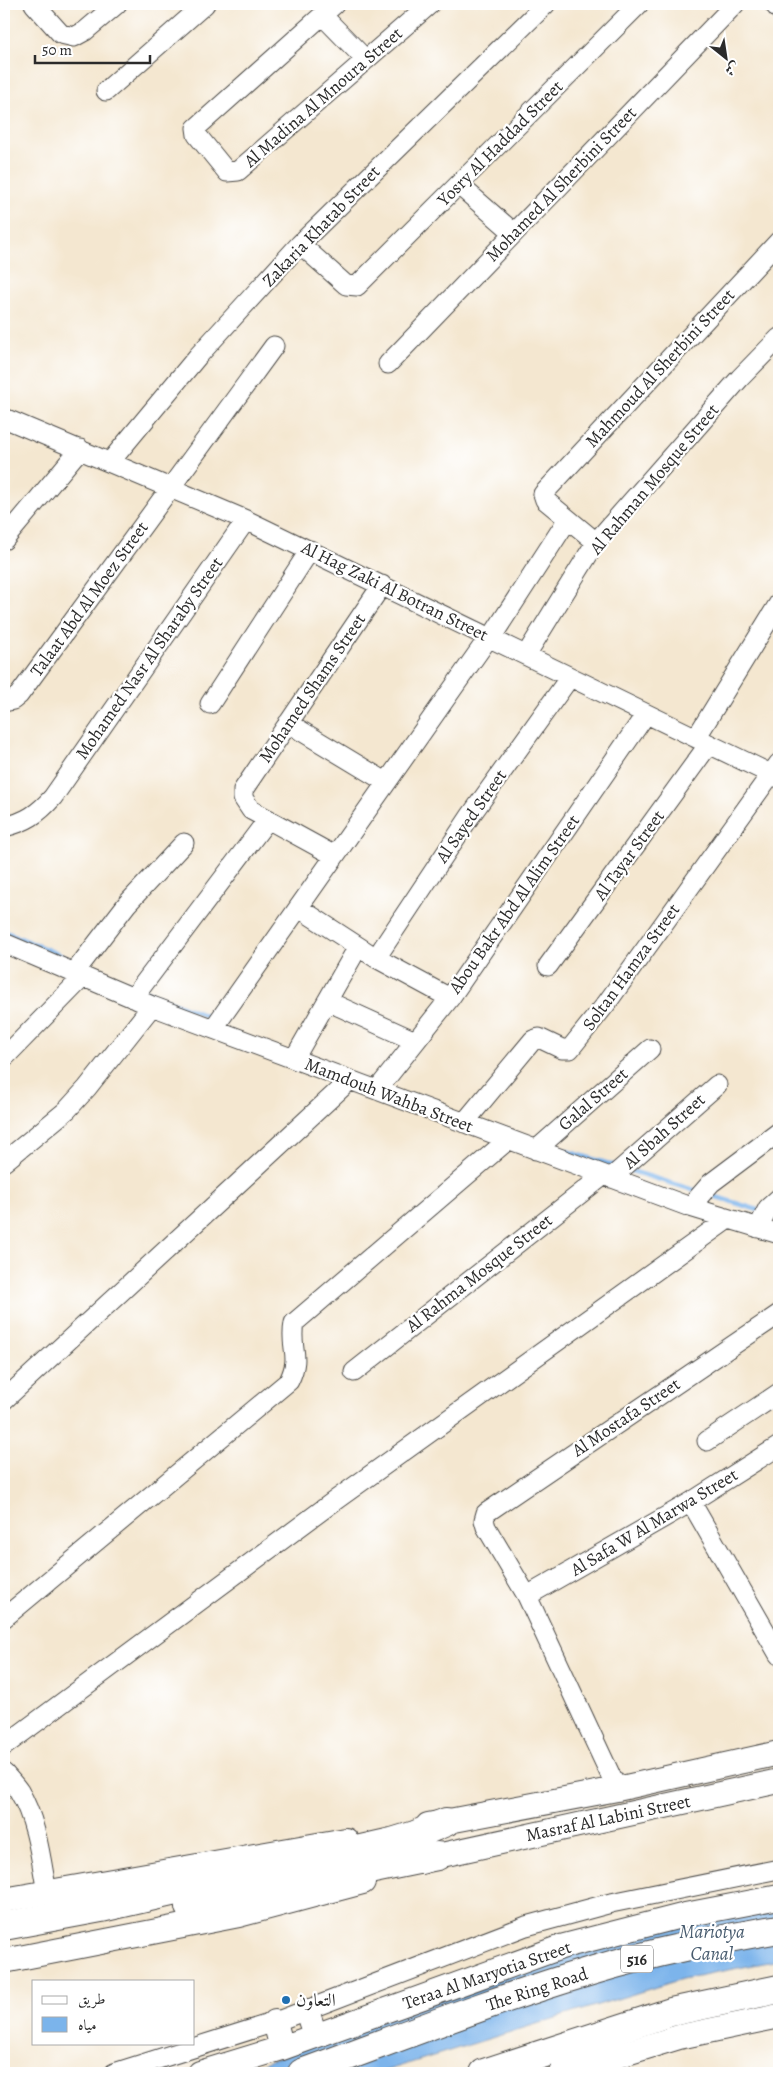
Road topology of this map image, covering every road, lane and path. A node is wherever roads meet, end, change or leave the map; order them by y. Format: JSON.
{"nodes":[{"id":1,"x":34,"y":4,"type":"edge"},
{"id":2,"x":117,"y":4,"type":"edge"},
{"id":3,"x":205,"y":4,"type":"edge"},
{"id":4,"x":430,"y":4,"type":"edge"},
{"id":5,"x":546,"y":4,"type":"edge"},
{"id":6,"x":639,"y":4,"type":"edge"},
{"id":7,"x":735,"y":4,"type":"edge"},
{"id":8,"x":774,"y":4,"type":"edge"},
{"id":9,"x":329,"y":9,"type":"edge"},
{"id":10,"x":779,"y":10,"type":"edge"},
{"id":11,"x":366,"y":60,"type":"junction"},
{"id":12,"x":106,"y":91,"type":"dead end"},
{"id":13,"x":459,"y":185,"type":"junction"},
{"id":14,"x":514,"y":233,"type":"junction"},
{"id":15,"x":779,"y":241,"type":"edge"},
{"id":16,"x":300,"y":244,"type":"junction"},
{"id":17,"x":779,"y":338,"type":"edge"},
{"id":18,"x":274,"y":346,"type":"dead end"},
{"id":19,"x":388,"y":364,"type":"dead end"},
{"id":20,"x":4,"y":418,"type":"edge"},
{"id":21,"x":80,"y":449,"type":"junction"},
{"id":22,"x":110,"y":462,"type":"junction"},
{"id":23,"x":169,"y":488,"type":"junction"},
{"id":24,"x":568,"y":519,"type":"junction"},
{"id":25,"x":246,"y":520,"type":"junction"},
{"id":26,"x":4,"y":540,"type":"edge"},
{"id":27,"x":596,"y":542,"type":"junction"},
{"id":28,"x":310,"y":550,"type":"junction"},
{"id":29,"x":382,"y":585,"type":"junction"},
{"id":30,"x":779,"y":603,"type":"edge"},
{"id":31,"x":490,"y":637,"type":"junction"},
{"id":32,"x":526,"y":655,"type":"junction"},
{"id":33,"x":570,"y":677,"type":"junction"},
{"id":34,"x":4,"y":702,"type":"edge"},
{"id":35,"x":210,"y":704,"type":"dead end"},
{"id":36,"x":646,"y":714,"type":"junction"},
{"id":37,"x":288,"y":723,"type":"junction"},
{"id":38,"x":703,"y":741,"type":"junction"},
{"id":39,"x":776,"y":772,"type":"edge"},
{"id":40,"x":386,"y":782,"type":"junction"},
{"id":41,"x":268,"y":819,"type":"junction"},
{"id":42,"x":4,"y":827,"type":"edge"},
{"id":43,"x":184,"y":843,"type":"dead end"},
{"id":44,"x":335,"y":856,"type":"junction"},
{"id":45,"x":299,"y":908,"type":"junction"},
{"id":46,"x":4,"y":943,"type":"edge"},
{"id":47,"x":358,"y":947,"type":"junction"},
{"id":48,"x":376,"y":958,"type":"junction"},
{"id":49,"x":548,"y":966,"type":"dead end"},
{"id":50,"x":80,"y":968,"type":"junction"},
{"id":51,"x":138,"y":991,"type":"junction"},
{"id":52,"x":450,"y":998,"type":"junction"},
{"id":53,"x":327,"y":1001,"type":"junction"},
{"id":54,"x":152,"y":1006,"type":"junction"},
{"id":55,"x":217,"y":1023,"type":"junction"},
{"id":56,"x":415,"y":1041,"type":"junction"},
{"id":57,"x":650,"y":1049,"type":"dead end"},
{"id":58,"x":297,"y":1054,"type":"junction"},
{"id":59,"x":4,"y":1058,"type":"edge"},
{"id":60,"x":350,"y":1080,"type":"junction"},
{"id":61,"x":380,"y":1085,"type":"junction"},
{"id":62,"x":716,"y":1085,"type":"dead end"},
{"id":63,"x":464,"y":1123,"type":"junction"},
{"id":64,"x":779,"y":1132,"type":"edge"},
{"id":65,"x":509,"y":1139,"type":"junction"},
{"id":66,"x":542,"y":1144,"type":"junction"},
{"id":67,"x":4,"y":1162,"type":"edge"},
{"id":68,"x":611,"y":1175,"type":"junction"},
{"id":69,"x":779,"y":1198,"type":"edge"},
{"id":70,"x":693,"y":1202,"type":"junction"},
{"id":71,"x":728,"y":1219,"type":"junction"},
{"id":72,"x":758,"y":1228,"type":"junction"},
{"id":73,"x":779,"y":1234,"type":"edge"},
{"id":74,"x":779,"y":1314,"type":"edge"},
{"id":75,"x":354,"y":1372,"type":"dead end"},
{"id":76,"x":779,"y":1393,"type":"edge"},
{"id":77,"x":4,"y":1400,"type":"edge"},
{"id":78,"x":707,"y":1441,"type":"dead end"},
{"id":79,"x":779,"y":1446,"type":"edge"},
{"id":80,"x":691,"y":1502,"type":"junction"},
{"id":81,"x":527,"y":1596,"type":"junction"},
{"id":82,"x":4,"y":1618,"type":"edge"},
{"id":83,"x":779,"y":1655,"type":"edge"},
{"id":84,"x":4,"y":1746,"type":"edge"},
{"id":85,"x":779,"y":1754,"type":"edge"},
{"id":86,"x":4,"y":1773,"type":"edge"},
{"id":87,"x":779,"y":1781,"type":"edge"},
{"id":88,"x":617,"y":1789,"type":"junction"},
{"id":89,"x":446,"y":1822,"type":"junction"},
{"id":90,"x":436,"y":1856,"type":"junction"},
{"id":91,"x":779,"y":1869,"type":"edge"},
{"id":92,"x":47,"y":1894,"type":"junction"},
{"id":93,"x":779,"y":1897,"type":"edge"},
{"id":94,"x":4,"y":1900,"type":"edge"},
{"id":95,"x":4,"y":1926,"type":"edge"},
{"id":96,"x":779,"y":1929,"type":"edge"},
{"id":97,"x":4,"y":1944,"type":"edge"},
{"id":98,"x":4,"y":1961,"type":"edge"},
{"id":99,"x":779,"y":1989,"type":"edge"},
{"id":100,"x":306,"y":2011,"type":"junction"},
{"id":101,"x":779,"y":2016,"type":"edge"},
{"id":102,"x":275,"y":2022,"type":"junction"},
{"id":103,"x":315,"y":2035,"type":"junction"},
{"id":104,"x":282,"y":2048,"type":"junction"},
{"id":105,"x":114,"y":2073,"type":"edge"},
{"id":106,"x":200,"y":2073,"type":"edge"},
{"id":107,"x":302,"y":2073,"type":"edge"},
{"id":108,"x":484,"y":2073,"type":"edge"},
{"id":109,"x":561,"y":2073,"type":"edge"}],
"edges":[{"from":1,"to":2,"type":"street"},
{"from":3,"to":12,"type":"street"},
{"from":4,"to":11,"type":"street","name":"Al Madina Al Mnoura Street"},
{"from":5,"to":16,"type":"street","name":"Zakaria Khatab Street"},
{"from":6,"to":13,"type":"street","name":"Yosry Al Haddad Street"},
{"from":7,"to":14,"type":"street","name":"Mohamed Al Sherbini Street"},
{"from":8,"to":10,"type":"street"},
{"from":9,"to":11,"type":"street"},
{"from":9,"to":11,"type":"street","name":"Al Madina Al Mnoura Street"},
{"from":13,"to":14,"type":"street"},
{"from":13,"to":16,"type":"street","name":"Yosry Al Haddad Street"},
{"from":14,"to":19,"type":"street","name":"Mohamed Al Sherbini Street"},
{"from":15,"to":24,"type":"street","name":"Mahmoud Al Sherbini Street"},
{"from":16,"to":22,"type":"street","name":"Zakaria Khatab Street"},
{"from":17,"to":27,"type":"street","name":"Al Rahman Mosque Street"},
{"from":18,"to":23,"type":"street","name":"Talaat Abd Al Moez Street"},
{"from":20,"to":21,"type":"street","name":"Al Hag Zaki Al Botran Street"},
{"from":21,"to":22,"type":"street","name":"Al Hag Zaki Al Botran Street"},
{"from":21,"to":26,"type":"street"},
{"from":22,"to":23,"type":"street","name":"Al Hag Zaki Al Botran Street"},
{"from":23,"to":25,"type":"street","name":"Al Hag Zaki Al Botran Street"},
{"from":23,"to":34,"type":"street","name":"Talaat Abd Al Moez Street"},
{"from":24,"to":27,"type":"street"},
{"from":24,"to":31,"type":"street"},
{"from":25,"to":28,"type":"street","name":"Al Hag Zaki Al Botran Street"},
{"from":25,"to":42,"type":"street","name":"Mohamed Nasr Al Sharaby Street"},
{"from":27,"to":32,"type":"street","name":"Al Rahman Mosque Street"},
{"from":28,"to":29,"type":"street","name":"Al Hag Zaki Al Botran Street"},
{"from":28,"to":35,"type":"street"},
{"from":29,"to":31,"type":"street","name":"Al Hag Zaki Al Botran Street"},
{"from":29,"to":37,"type":"street","name":"Mohamed Shams Street"},
{"from":30,"to":38,"type":"street","name":"Al Tayar Street"},
{"from":31,"to":32,"type":"street","name":"Al Hag Zaki Al Botran Street"},
{"from":31,"to":40,"type":"street"},
{"from":32,"to":33,"type":"street","name":"Al Hag Zaki Al Botran Street"},
{"from":33,"to":36,"type":"street","name":"Al Hag Zaki Al Botran Street"},
{"from":33,"to":48,"type":"street","name":"Al Sayed Street"},
{"from":36,"to":38,"type":"street","name":"Al Hag Zaki Al Botran Street"},
{"from":36,"to":52,"type":"street","name":"Abou Bakr Abd Al Alim Street"},
{"from":37,"to":40,"type":"street"},
{"from":37,"to":41,"type":"street","name":"Mohamed Shams Street"},
{"from":38,"to":39,"type":"street","name":"Al Hag Zaki Al Botran Street"},
{"from":38,"to":49,"type":"street","name":"Al Tayar Street"},
{"from":39,"to":63,"type":"street","name":"Soltan Hamza Street"},
{"from":40,"to":44,"type":"street"},
{"from":41,"to":44,"type":"street"},
{"from":41,"to":51,"type":"street"},
{"from":43,"to":50,"type":"street"},
{"from":44,"to":45,"type":"street"},
{"from":45,"to":47,"type":"street"},
{"from":45,"to":55,"type":"street"},
{"from":46,"to":50,"type":"street","name":"Mamdouh Wahba Street"},
{"from":47,"to":48,"type":"street"},
{"from":47,"to":53,"type":"street"},
{"from":48,"to":52,"type":"street"},
{"from":50,"to":51,"type":"street","name":"Mamdouh Wahba Street"},
{"from":50,"to":59,"type":"street"},
{"from":51,"to":54,"type":"street","name":"Mamdouh Wahba Street"},
{"from":52,"to":56,"type":"street","name":"Abou Bakr Abd Al Alim Street"},
{"from":53,"to":56,"type":"street"},
{"from":53,"to":58,"type":"street"},
{"from":54,"to":55,"type":"street","name":"Mamdouh Wahba Street"},
{"from":54,"to":67,"type":"street"},
{"from":55,"to":58,"type":"street","name":"Mamdouh Wahba Street"},
{"from":56,"to":61,"type":"street","name":"Abou Bakr Abd Al Alim Street"},
{"from":57,"to":66,"type":"street","name":"Galal Street"},
{"from":58,"to":60,"type":"street","name":"Mamdouh Wahba Street"},
{"from":60,"to":61,"type":"street","name":"Mamdouh Wahba Street"},
{"from":60,"to":77,"type":"street"},
{"from":61,"to":63,"type":"street","name":"Mamdouh Wahba Street"},
{"from":62,"to":68,"type":"street","name":"Al Sbah Street"},
{"from":63,"to":65,"type":"street","name":"Mamdouh Wahba Street"},
{"from":64,"to":70,"type":"street"},
{"from":65,"to":66,"type":"street","name":"Mamdouh Wahba Street"},
{"from":65,"to":82,"type":"street"},
{"from":66,"to":68,"type":"street","name":"Mamdouh Wahba Street"},
{"from":68,"to":70,"type":"street","name":"Mamdouh Wahba Street"},
{"from":68,"to":75,"type":"street","name":"Al Rahma Mosque Street"},
{"from":69,"to":72,"type":"street"},
{"from":70,"to":71,"type":"street","name":"Mamdouh Wahba Street"},
{"from":71,"to":72,"type":"street","name":"Mamdouh Wahba Street"},
{"from":71,"to":84,"type":"street"},
{"from":72,"to":73,"type":"street","name":"Mamdouh Wahba Street"},
{"from":74,"to":81,"type":"street","name":"Al Mostafa Street"},
{"from":76,"to":78,"type":"street"},
{"from":79,"to":80,"type":"street","name":"Al Safa W Al Marwa Street"},
{"from":80,"to":81,"type":"street","name":"Al Safa W Al Marwa Street"},
{"from":80,"to":83,"type":"street"},
{"from":81,"to":88,"type":"street"},
{"from":85,"to":88,"type":"main road","name":"Masraf Al Labini Street"},
{"from":86,"to":92,"type":"street"},
{"from":87,"to":90,"type":"main road","name":"Masraf Al Labini Street"},
{"from":88,"to":89,"type":"main road","name":"Masraf Al Labini Street"},
{"from":89,"to":92,"type":"main road","name":"Masraf Al Labini Street"},
{"from":89,"to":95,"type":"highway"},
{"from":90,"to":97,"type":"highway"},
{"from":90,"to":98,"type":"main road","name":"Masraf Al Labini Street"},
{"from":91,"to":100,"type":"street"},
{"from":92,"to":94,"type":"main road","name":"Masraf Al Labini Street"},
{"from":93,"to":103,"type":"main road","name":"Teraa Al Maryotia Street"},
{"from":96,"to":107,"type":"highway","name":"The Ring Road","number":"516"},
{"from":99,"to":108,"type":"highway"},
{"from":100,"to":102,"type":"street"},
{"from":100,"to":103,"type":"main road"},
{"from":101,"to":109,"type":"main road"},
{"from":102,"to":104,"type":"main road"},
{"from":102,"to":105,"type":"street"},
{"from":103,"to":104,"type":"main road","name":"Teraa Al Maryotia Street"},
{"from":104,"to":106,"type":"main road","name":"Teraa Al Maryotia Street"}]}
